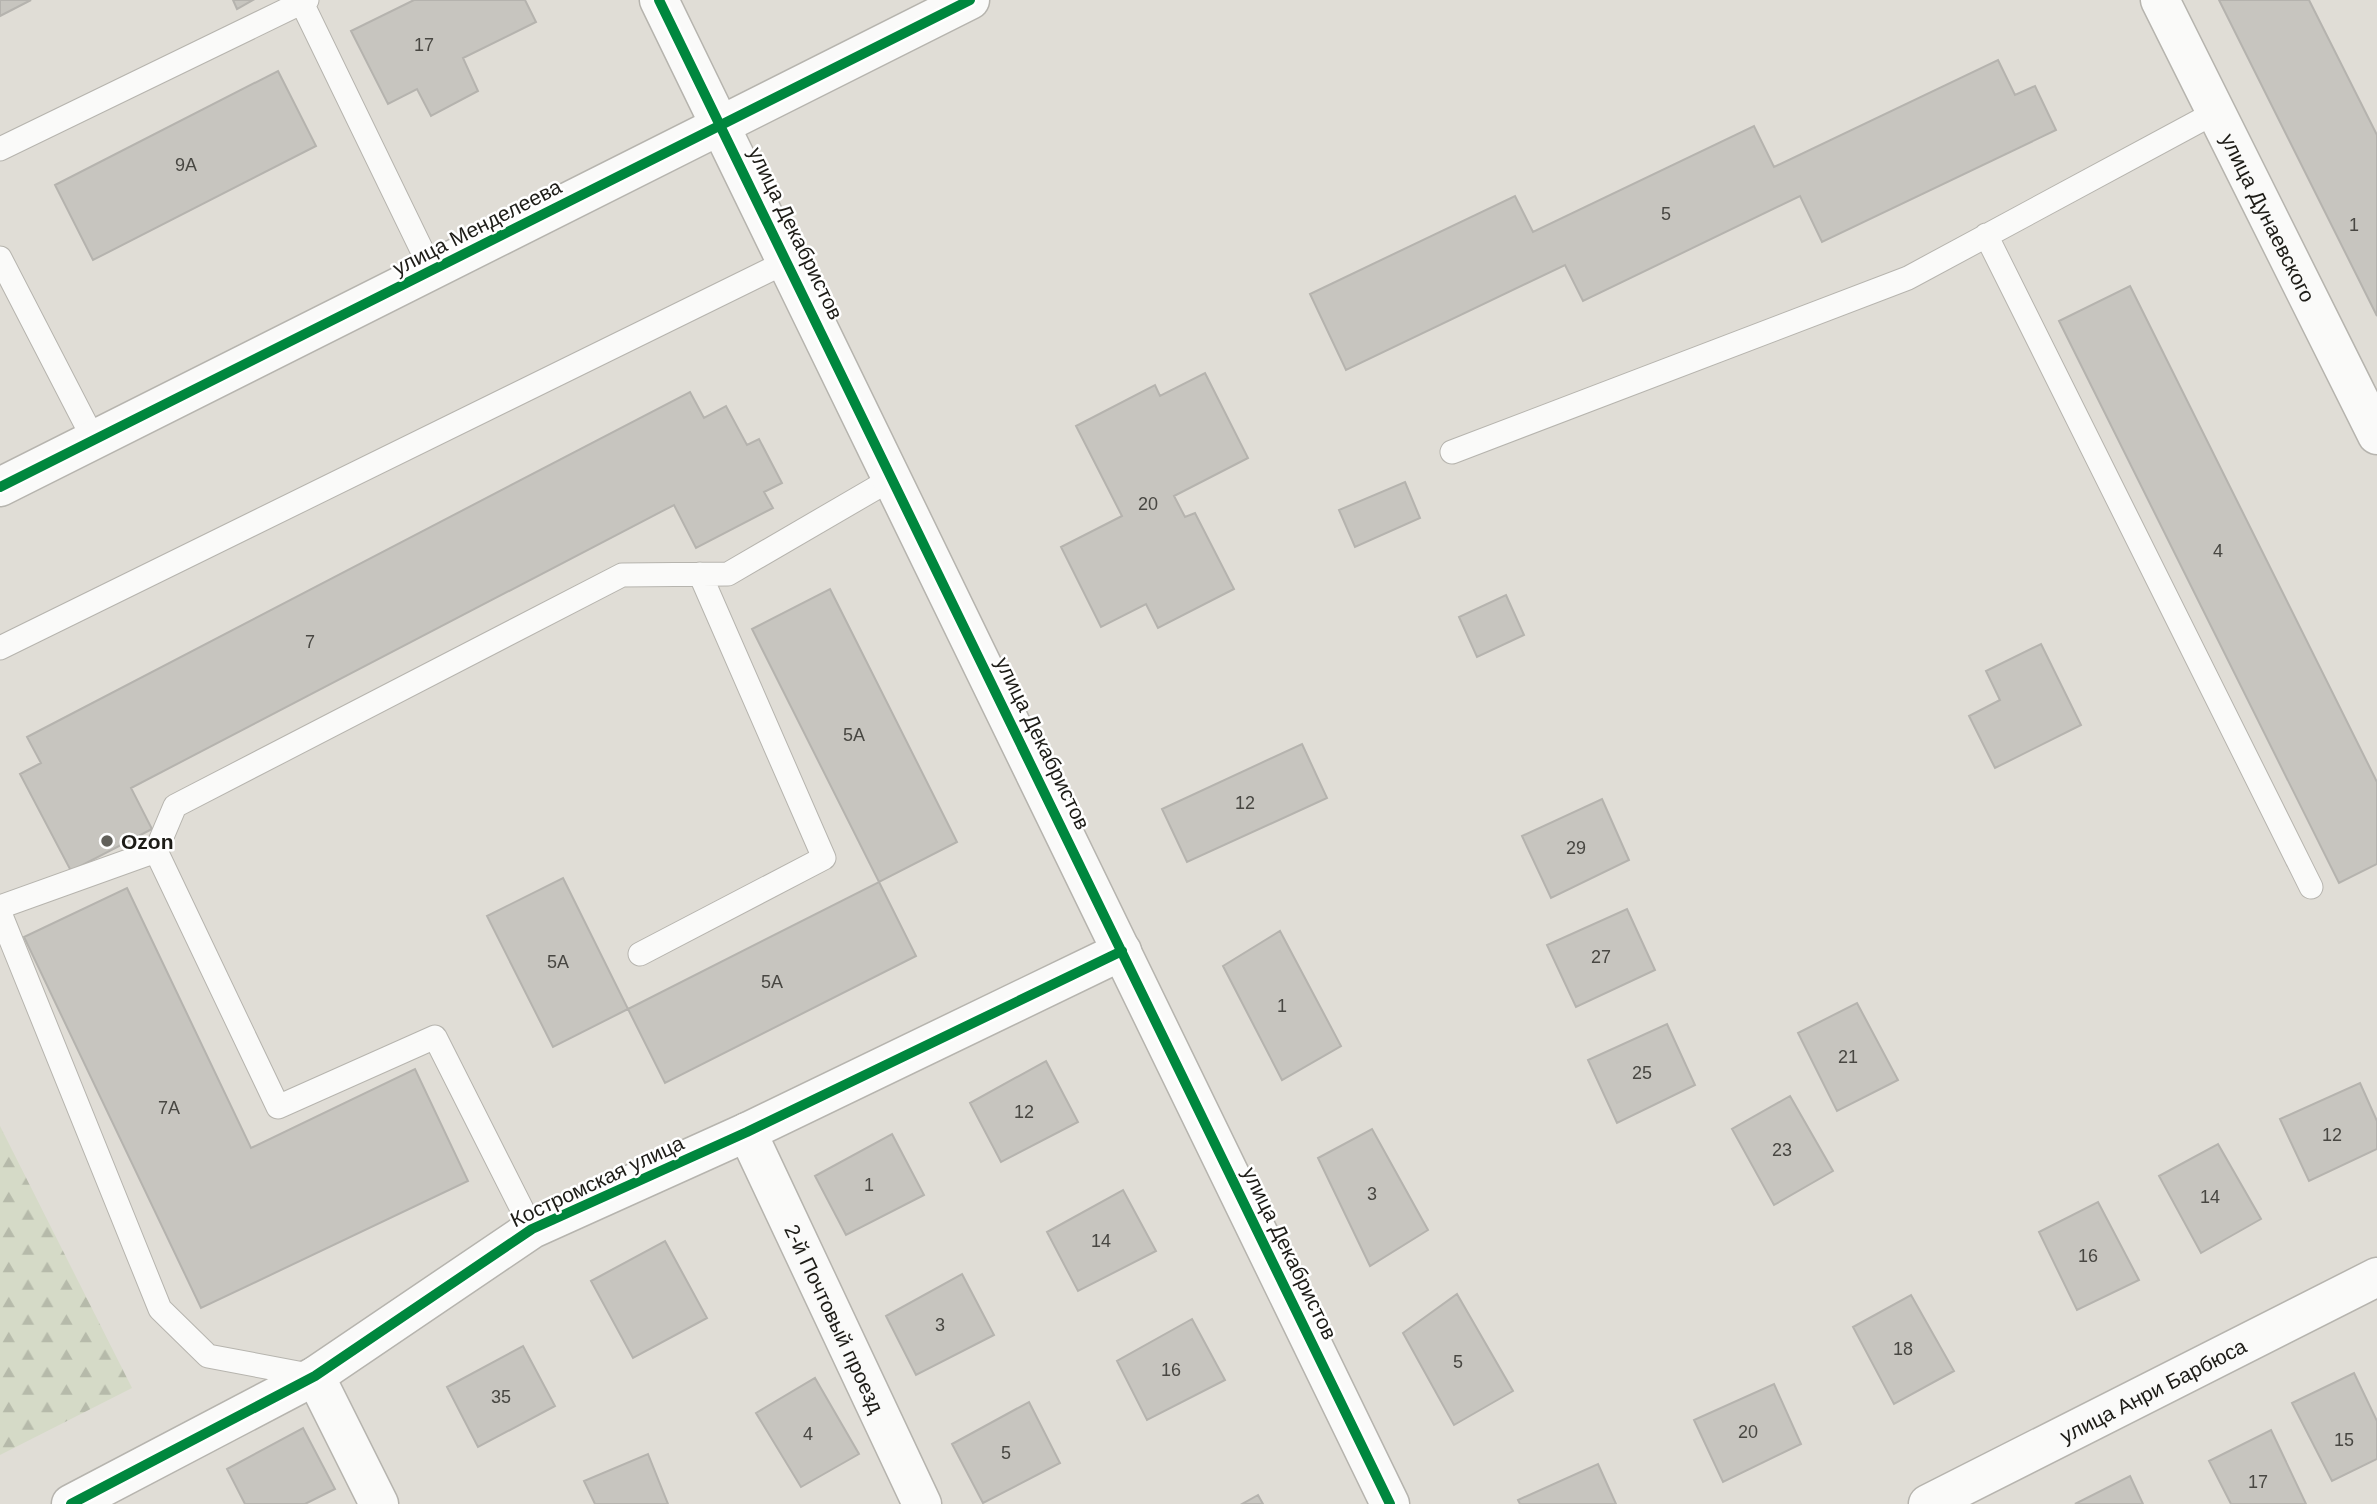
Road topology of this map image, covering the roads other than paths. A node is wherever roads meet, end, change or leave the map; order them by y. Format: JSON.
{"nodes":[{"id":1,"x":659,"y":0,"type":"edge"},
{"id":2,"x":970,"y":0,"type":"edge"},
{"id":3,"x":2160,"y":0,"type":"edge"},
{"id":4,"x":304,"y":1,"type":"edge"},
{"id":5,"x":2216,"y":112,"type":"junction"},
{"id":6,"x":723,"y":126,"type":"junction"},
{"id":7,"x":0,"y":149,"type":"edge"},
{"id":8,"x":1986,"y":235,"type":"junction"},
{"id":9,"x":0,"y":258,"type":"edge"},
{"id":10,"x":788,"y":261,"type":"junction"},
{"id":11,"x":432,"y":271,"type":"junction"},
{"id":12,"x":2377,"y":435,"type":"edge"},
{"id":13,"x":94,"y":440,"type":"junction"},
{"id":14,"x":1452,"y":452,"type":"dead end"},
{"id":15,"x":893,"y":478,"type":"junction"},
{"id":16,"x":0,"y":487,"type":"edge"},
{"id":17,"x":700,"y":574,"type":"junction"},
{"id":18,"x":0,"y":648,"type":"edge"},
{"id":19,"x":156,"y":852,"type":"junction"},
{"id":20,"x":2311,"y":887,"type":"dead end"},
{"id":21,"x":0,"y":907,"type":"edge"},
{"id":22,"x":0,"y":913,"type":"edge"},
{"id":23,"x":1122,"y":951,"type":"junction"},
{"id":24,"x":640,"y":954,"type":"dead end"},
{"id":25,"x":747,"y":1132,"type":"junction"},
{"id":26,"x":532,"y":1229,"type":"junction"},
{"id":27,"x":2377,"y":1277,"type":"edge"},
{"id":28,"x":315,"y":1376,"type":"junction"},
{"id":29,"x":71,"y":1504,"type":"edge"},
{"id":30,"x":379,"y":1504,"type":"edge"},
{"id":31,"x":922,"y":1504,"type":"edge"},
{"id":32,"x":1390,"y":1504,"type":"edge"},
{"id":33,"x":1928,"y":1504,"type":"edge"}],
"edges":[{"from":1,"to":6,"type":"street","name":"улица Декабристов"},
{"from":2,"to":6,"type":"street","name":"улица Менделеева"},
{"from":3,"to":5,"type":"street","name":"улица Дунаевского"},
{"from":4,"to":7,"type":"lane"},
{"from":4,"to":11,"type":"lane"},
{"from":5,"to":8,"type":"lane"},
{"from":5,"to":12,"type":"street","name":"улица Дунаевского"},
{"from":6,"to":10,"type":"street","name":"улица Декабристов"},
{"from":6,"to":11,"type":"street","name":"улица Менделеева"},
{"from":8,"to":14,"type":"lane"},
{"from":8,"to":20,"type":"lane"},
{"from":9,"to":13,"type":"lane"},
{"from":10,"to":15,"type":"street","name":"улица Декабристов"},
{"from":10,"to":18,"type":"lane"},
{"from":11,"to":13,"type":"street","name":"улица Менделеева"},
{"from":13,"to":16,"type":"street","name":"улица Менделеева"},
{"from":15,"to":17,"type":"lane"},
{"from":15,"to":23,"type":"street","name":"улица Декабристов"},
{"from":17,"to":19,"type":"lane"},
{"from":17,"to":24,"type":"lane"},
{"from":19,"to":21,"type":"lane"},
{"from":19,"to":26,"type":"lane"},
{"from":22,"to":28,"type":"lane"},
{"from":23,"to":25,"type":"street","name":"Костромская улица"},
{"from":23,"to":32,"type":"street","name":"улица Декабристов"},
{"from":25,"to":26,"type":"street","name":"Костромская улица"},
{"from":25,"to":31,"type":"street","name":"2-й Почтовый проезд"},
{"from":26,"to":28,"type":"street","name":"Костромская улица"},
{"from":27,"to":33,"type":"street","name":"улица Анри Барбюса"},
{"from":28,"to":29,"type":"street","name":"Костромская улица"},
{"from":28,"to":30,"type":"street"}]}
